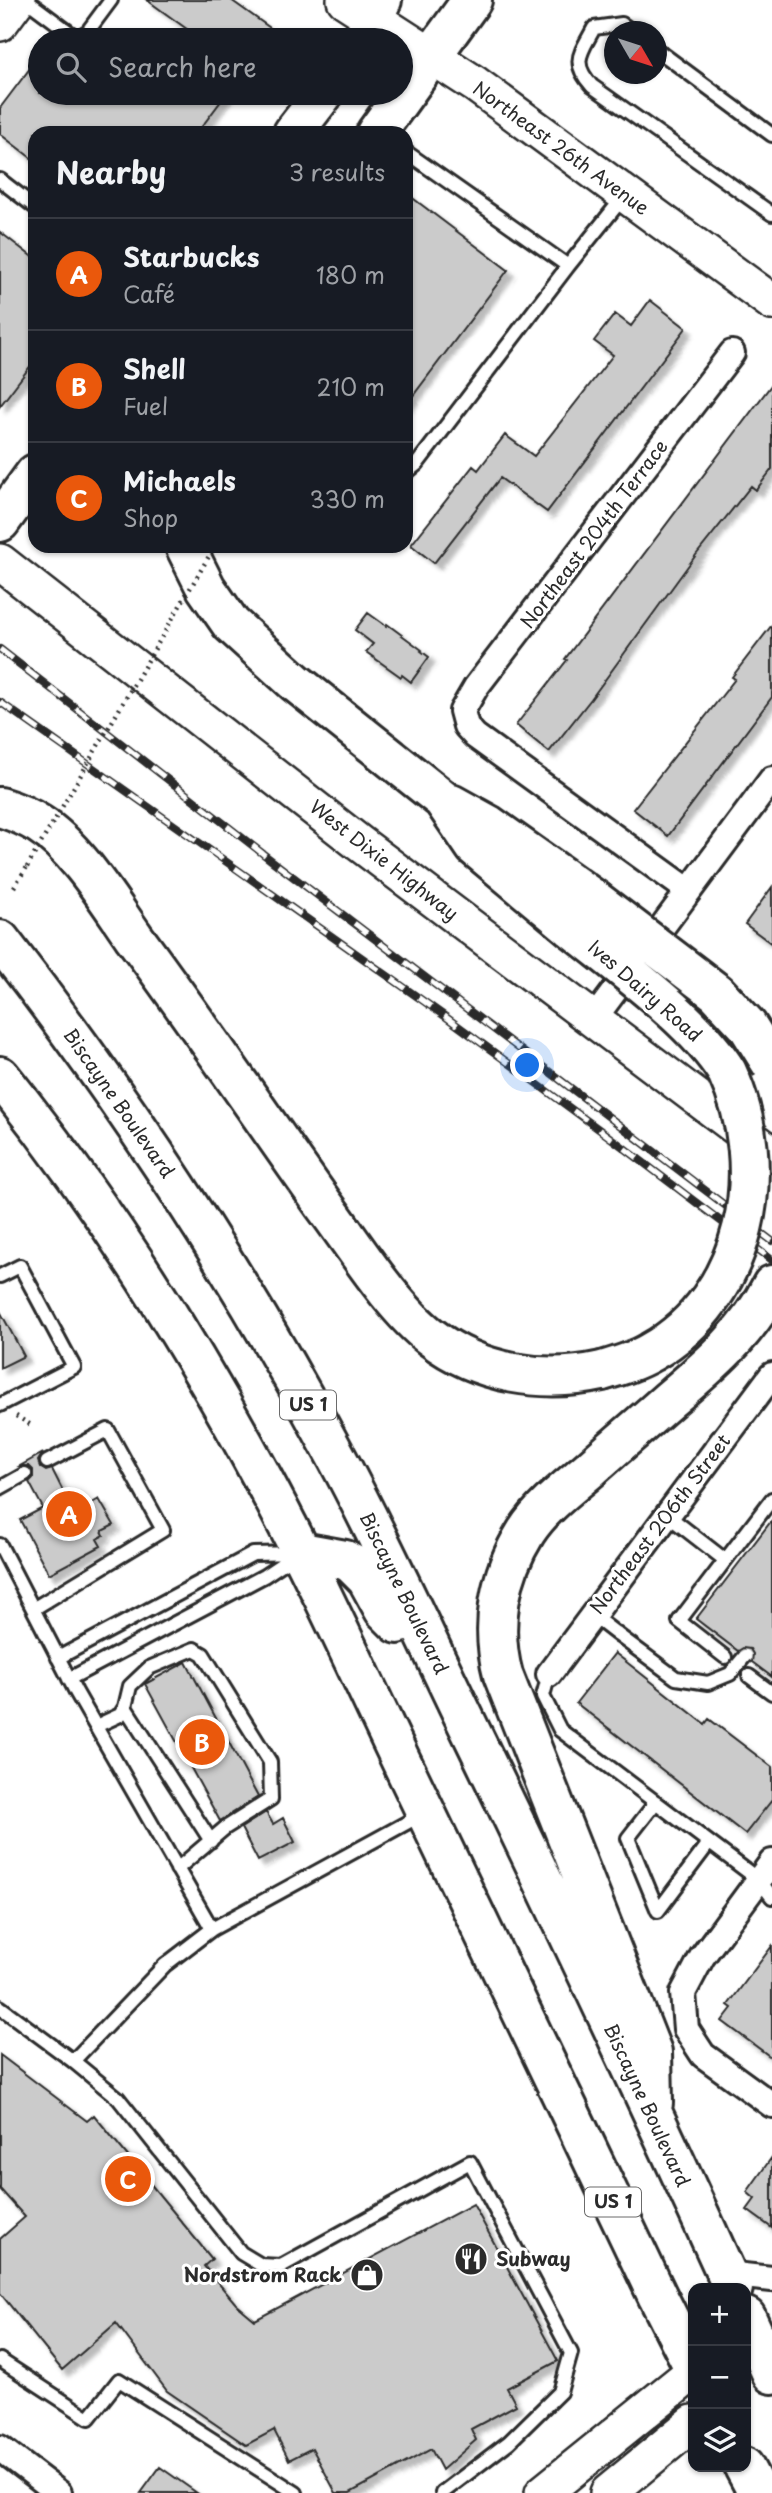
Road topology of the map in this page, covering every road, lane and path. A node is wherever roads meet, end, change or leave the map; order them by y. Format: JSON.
{"nodes":[{"id":1,"x":17,"y":0,"type":"edge"},
{"id":2,"x":26,"y":0,"type":"edge"},
{"id":3,"x":111,"y":0,"type":"edge"},
{"id":4,"x":472,"y":0,"type":"edge"},
{"id":5,"x":366,"y":14,"type":"edge"},
{"id":6,"x":0,"y":23,"type":"edge"},
{"id":7,"x":604,"y":26,"type":"edge"},
{"id":8,"x":63,"y":28,"type":"edge"},
{"id":9,"x":90,"y":28,"type":"edge"},
{"id":10,"x":389,"y":28,"type":"edge"},
{"id":11,"x":413,"y":43,"type":"edge"},
{"id":12,"x":432,"y":55,"type":"junction"},
{"id":13,"x":667,"y":57,"type":"edge"},
{"id":14,"x":413,"y":88,"type":"edge"},
{"id":15,"x":315,"y":105,"type":"edge"},
{"id":16,"x":403,"y":105,"type":"edge"},
{"id":17,"x":298,"y":126,"type":"edge"},
{"id":18,"x":391,"y":126,"type":"edge"},
{"id":19,"x":772,"y":135,"type":"edge"},
{"id":20,"x":413,"y":158,"type":"edge"},
{"id":21,"x":0,"y":180,"type":"edge"},
{"id":22,"x":625,"y":195,"type":"junction"},
{"id":23,"x":28,"y":201,"type":"edge"},
{"id":24,"x":772,"y":214,"type":"edge"},
{"id":25,"x":568,"y":266,"type":"junction"},
{"id":26,"x":772,"y":302,"type":"edge"},
{"id":27,"x":732,"y":353,"type":"dead end"},
{"id":28,"x":413,"y":467,"type":"edge"},
{"id":29,"x":28,"y":484,"type":"edge"},
{"id":30,"x":0,"y":522,"type":"edge"},
{"id":31,"x":188,"y":553,"type":"edge"},
{"id":32,"x":211,"y":553,"type":"edge"},
{"id":33,"x":0,"y":562,"type":"edge"},
{"id":34,"x":772,"y":779,"type":"edge"},
{"id":35,"x":0,"y":807,"type":"edge"},
{"id":36,"x":14,"y":887,"type":"dead end"},
{"id":37,"x":689,"y":891,"type":"junction"},
{"id":38,"x":583,"y":914,"type":"junction"},
{"id":39,"x":0,"y":940,"type":"edge"},
{"id":40,"x":593,"y":1020,"type":"junction"},
{"id":41,"x":772,"y":1065,"type":"edge"},
{"id":42,"x":0,"y":1076,"type":"edge"},
{"id":43,"x":772,"y":1154,"type":"edge"},
{"id":44,"x":0,"y":1276,"type":"edge"},
{"id":45,"x":772,"y":1285,"type":"edge"},
{"id":46,"x":772,"y":1375,"type":"edge"},
{"id":47,"x":0,"y":1405,"type":"edge"},
{"id":48,"x":15,"y":1415,"type":"dead end"},
{"id":49,"x":31,"y":1426,"type":"dead end"},
{"id":50,"x":47,"y":1462,"type":"dead end"},
{"id":51,"x":24,"y":1474,"type":"dead end"},
{"id":52,"x":0,"y":1488,"type":"edge"},
{"id":53,"x":772,"y":1499,"type":"edge"},
{"id":54,"x":667,"y":1515,"type":"junction"},
{"id":55,"x":0,"y":1545,"type":"edge"},
{"id":56,"x":301,"y":1552,"type":"junction"},
{"id":57,"x":726,"y":1560,"type":"junction"},
{"id":58,"x":33,"y":1609,"type":"junction"},
{"id":59,"x":592,"y":1615,"type":"junction"},
{"id":60,"x":725,"y":1657,"type":"dead end"},
{"id":61,"x":745,"y":1657,"type":"dead end"},
{"id":62,"x":58,"y":1658,"type":"junction"},
{"id":63,"x":442,"y":1672,"type":"junction"},
{"id":64,"x":549,"y":1674,"type":"joint"},
{"id":65,"x":749,"y":1675,"type":"dead end"},
{"id":66,"x":69,"y":1679,"type":"junction"},
{"id":67,"x":772,"y":1693,"type":"edge"},
{"id":68,"x":125,"y":1707,"type":"junction"},
{"id":69,"x":96,"y":1726,"type":"junction"},
{"id":70,"x":656,"y":1802,"type":"junction"},
{"id":71,"x":426,"y":1813,"type":"junction"},
{"id":72,"x":211,"y":1841,"type":"junction"},
{"id":73,"x":709,"y":1843,"type":"junction"},
{"id":74,"x":177,"y":1869,"type":"junction"},
{"id":75,"x":767,"y":1880,"type":"edge"},
{"id":76,"x":212,"y":1929,"type":"junction"},
{"id":77,"x":0,"y":2007,"type":"edge"},
{"id":78,"x":74,"y":2061,"type":"junction"},
{"id":79,"x":772,"y":2105,"type":"edge"},
{"id":80,"x":653,"y":2118,"type":"junction"},
{"id":81,"x":772,"y":2279,"type":"edge"},
{"id":82,"x":729,"y":2281,"type":"edge"},
{"id":83,"x":688,"y":2356,"type":"edge"},
{"id":84,"x":0,"y":2360,"type":"edge"},
{"id":85,"x":688,"y":2376,"type":"edge"},
{"id":86,"x":688,"y":2427,"type":"edge"},
{"id":87,"x":0,"y":2448,"type":"edge"},
{"id":88,"x":747,"y":2472,"type":"edge"},
{"id":89,"x":53,"y":2491,"type":"edge"},
{"id":90,"x":296,"y":2493,"type":"edge"},
{"id":91,"x":442,"y":2493,"type":"edge"},
{"id":92,"x":544,"y":2493,"type":"edge"},
{"id":93,"x":608,"y":2493,"type":"edge"},
{"id":94,"x":758,"y":2493,"type":"edge"}],
"edges":[{"from":1,"to":6,"type":"main road"},
{"from":2,"to":8,"type":"lane"},
{"from":3,"to":9,"type":"lane"},
{"from":4,"to":12,"type":"main road"},
{"from":5,"to":10,"type":"main road","name":"Northeast 26th Avenue"},
{"from":7,"to":24,"type":"lane"},
{"from":11,"to":12,"type":"main road","name":"Northeast 26th Avenue"},
{"from":12,"to":14,"type":"main road"},
{"from":12,"to":22,"type":"main road","name":"Northeast 26th Avenue"},
{"from":13,"to":19,"type":"lane"},
{"from":15,"to":17,"type":"main road"},
{"from":16,"to":18,"type":"main road"},
{"from":20,"to":25,"type":"lane"},
{"from":21,"to":23,"type":"lane"},
{"from":22,"to":25,"type":"lane"},
{"from":22,"to":26,"type":"main road","name":"Northeast 26th Avenue"},
{"from":25,"to":28,"type":"lane"},
{"from":27,"to":37,"type":"street","name":"Northeast 204th Terrace"},
{"from":29,"to":30,"type":"main road"},
{"from":31,"to":38,"type":"main road"},
{"from":32,"to":36,"type":"path","bridge":true},
{"from":33,"to":40,"type":"main road","name":"West Dixie Highway"},
{"from":34,"to":37,"type":"street"},
{"from":35,"to":38,"type":"main road","name":"Ives Dairy Road","bridge":true},
{"from":37,"to":40,"type":"street"},
{"from":38,"to":41,"type":"main road","bridge":true},
{"from":39,"to":63,"type":"main road","name":"Biscayne Boulevard","number":"US 1"},
{"from":40,"to":43,"type":"main road","name":"West Dixie Highway"},
{"from":42,"to":56,"type":"main road","number":"US 1"},
{"from":44,"to":47,"type":"lane"},
{"from":45,"to":80,"type":"main road"},
{"from":46,"to":54,"type":"street","name":"Northeast 206th Street"},
{"from":48,"to":49,"type":"path"},
{"from":50,"to":58,"type":"lane"},
{"from":51,"to":52,"type":"lane"},
{"from":53,"to":57,"type":"lane"},
{"from":54,"to":57,"type":"lane"},
{"from":54,"to":59,"type":"street","name":"Northeast 206th Street"},
{"from":55,"to":58,"type":"lane"},
{"from":56,"to":62,"type":"lane"},
{"from":56,"to":63,"type":"main road"},
{"from":56,"to":66,"type":"lane"},
{"from":56,"to":71,"type":"main road","number":"US 1"},
{"from":57,"to":60,"type":"lane"},
{"from":58,"to":62,"type":"lane"},
{"from":59,"to":61,"type":"lane","bridge":true},
{"from":59,"to":64,"type":"street","name":"Northeast 206th Street"},
{"from":62,"to":66,"type":"lane"},
{"from":63,"to":80,"type":"main road","name":"Biscayne Boulevard","number":"US 1"},
{"from":64,"to":70,"type":"lane"},
{"from":65,"to":67,"type":"lane"},
{"from":66,"to":69,"type":"lane"},
{"from":68,"to":69,"type":"lane"},
{"from":68,"to":72,"type":"lane"},
{"from":68,"to":72,"type":"lane"},
{"from":69,"to":74,"type":"lane"},
{"from":70,"to":73,"type":"lane"},
{"from":70,"to":73,"type":"lane"},
{"from":71,"to":76,"type":"lane"},
{"from":71,"to":83,"type":"main road","number":"US 1"},
{"from":72,"to":74,"type":"lane"},
{"from":73,"to":75,"type":"lane"},
{"from":74,"to":76,"type":"lane"},
{"from":75,"to":79,"type":"street"},
{"from":76,"to":78,"type":"lane"},
{"from":77,"to":78,"type":"lane"},
{"from":78,"to":91,"type":"lane"},
{"from":80,"to":82,"type":"main road","name":"Biscayne Boulevard","number":"US 1"},
{"from":81,"to":82,"type":"street"},
{"from":84,"to":90,"type":"lane"},
{"from":85,"to":92,"type":"main road"},
{"from":86,"to":93,"type":"main road"},
{"from":87,"to":89,"type":"street"},
{"from":88,"to":94,"type":"main road"}]}
